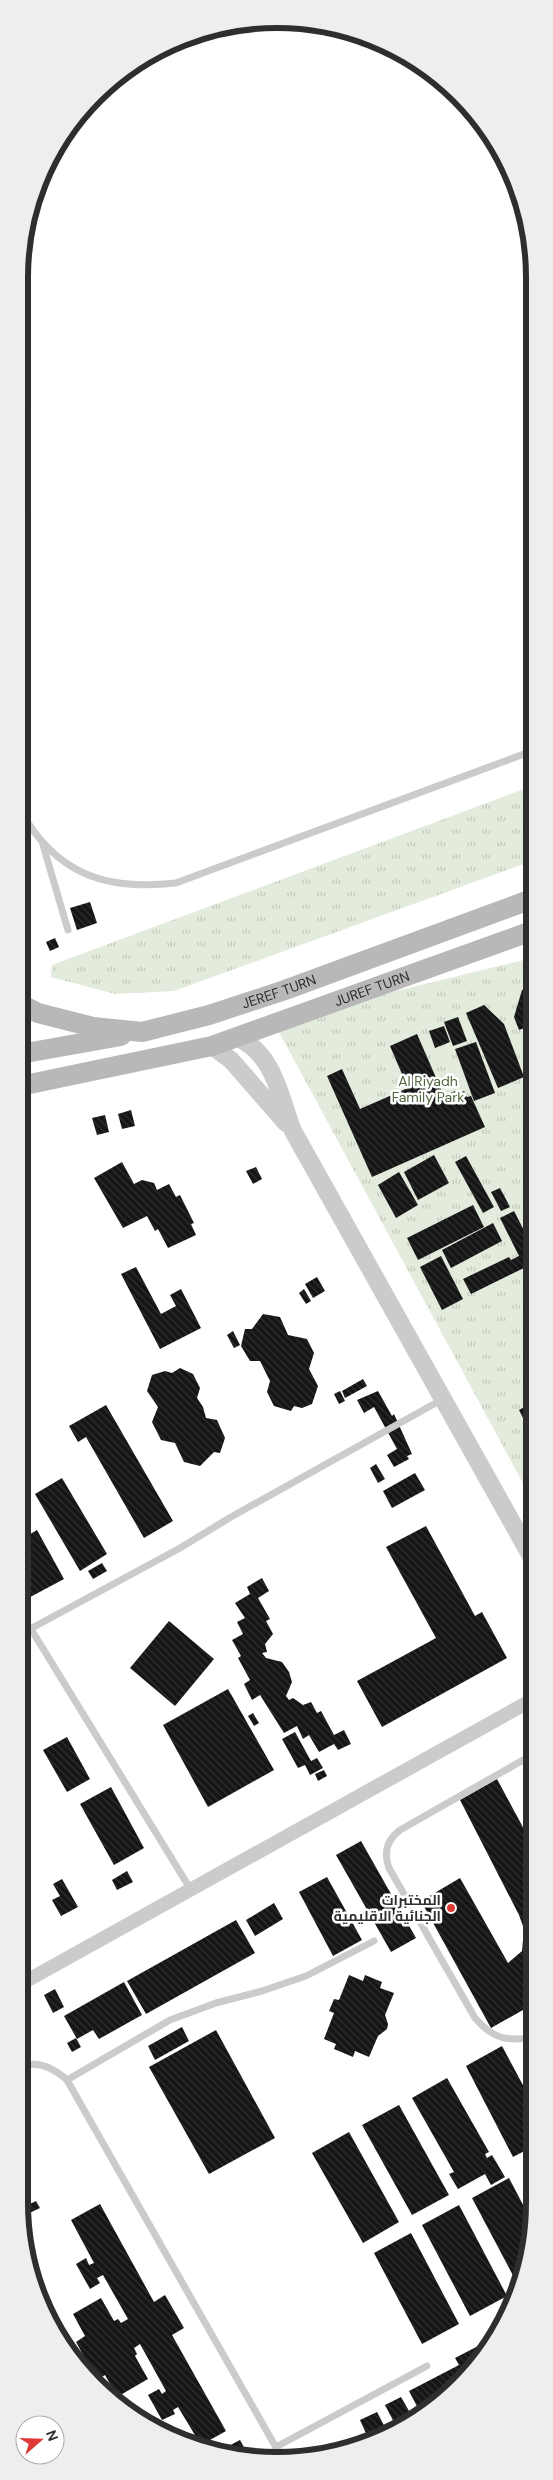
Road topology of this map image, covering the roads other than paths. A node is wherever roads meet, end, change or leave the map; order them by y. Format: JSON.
{"nodes":[{"id":1,"x":526,"y":753,"type":"edge"},
{"id":2,"x":28,"y":822,"type":"edge"},
{"id":3,"x":43,"y":845,"type":"junction"},
{"id":4,"x":526,"y":901,"type":"edge"},
{"id":5,"x":68,"y":930,"type":"dead end"},
{"id":6,"x":526,"y":933,"type":"edge"},
{"id":7,"x":28,"y":1008,"type":"edge"},
{"id":8,"x":142,"y":1032,"type":"junction"},
{"id":9,"x":238,"y":1038,"type":"junction"},
{"id":10,"x":212,"y":1046,"type":"junction"},
{"id":11,"x":28,"y":1053,"type":"edge"},
{"id":12,"x":28,"y":1084,"type":"edge"},
{"id":13,"x":293,"y":1131,"type":"junction"},
{"id":14,"x":443,"y":1399,"type":"junction"},
{"id":15,"x":526,"y":1547,"type":"edge"},
{"id":16,"x":31,"y":1629,"type":"junction"},
{"id":17,"x":28,"y":1630,"type":"edge"},
{"id":18,"x":526,"y":1707,"type":"edge"},
{"id":19,"x":526,"y":1758,"type":"edge"},
{"id":20,"x":191,"y":1890,"type":"junction"},
{"id":21,"x":374,"y":1941,"type":"dead end"},
{"id":22,"x":28,"y":1980,"type":"edge"},
{"id":23,"x":526,"y":2038,"type":"edge"},
{"id":24,"x":28,"y":2067,"type":"edge"},
{"id":25,"x":67,"y":2080,"type":"junction"},
{"id":26,"x":427,"y":2366,"type":"dead end"},
{"id":27,"x":276,"y":2447,"type":"junction"},
{"id":28,"x":279,"y":2452,"type":"edge"}],
"edges":[{"from":1,"to":3,"type":"lane"},
{"from":2,"to":3,"type":"lane"},
{"from":3,"to":5,"type":"lane"},
{"from":4,"to":8,"type":"main road","name":"JEREF TURN"},
{"from":6,"to":9,"type":"main road","name":"JUREF TURN"},
{"from":7,"to":8,"type":"main road","name":"JEREF TURN"},
{"from":8,"to":11,"type":"main road"},
{"from":9,"to":10,"type":"main road","name":"JUREF TURN"},
{"from":9,"to":13,"type":"street"},
{"from":10,"to":12,"type":"main road","name":"JUREF TURN"},
{"from":10,"to":13,"type":"street"},
{"from":13,"to":14,"type":"street"},
{"from":14,"to":15,"type":"street"},
{"from":14,"to":16,"type":"lane"},
{"from":16,"to":17,"type":"lane"},
{"from":16,"to":20,"type":"lane"},
{"from":18,"to":20,"type":"street"},
{"from":19,"to":23,"type":"lane"},
{"from":20,"to":22,"type":"street"},
{"from":21,"to":25,"type":"lane"},
{"from":24,"to":25,"type":"lane"},
{"from":25,"to":27,"type":"lane"},
{"from":26,"to":27,"type":"lane"},
{"from":27,"to":28,"type":"lane"}]}
